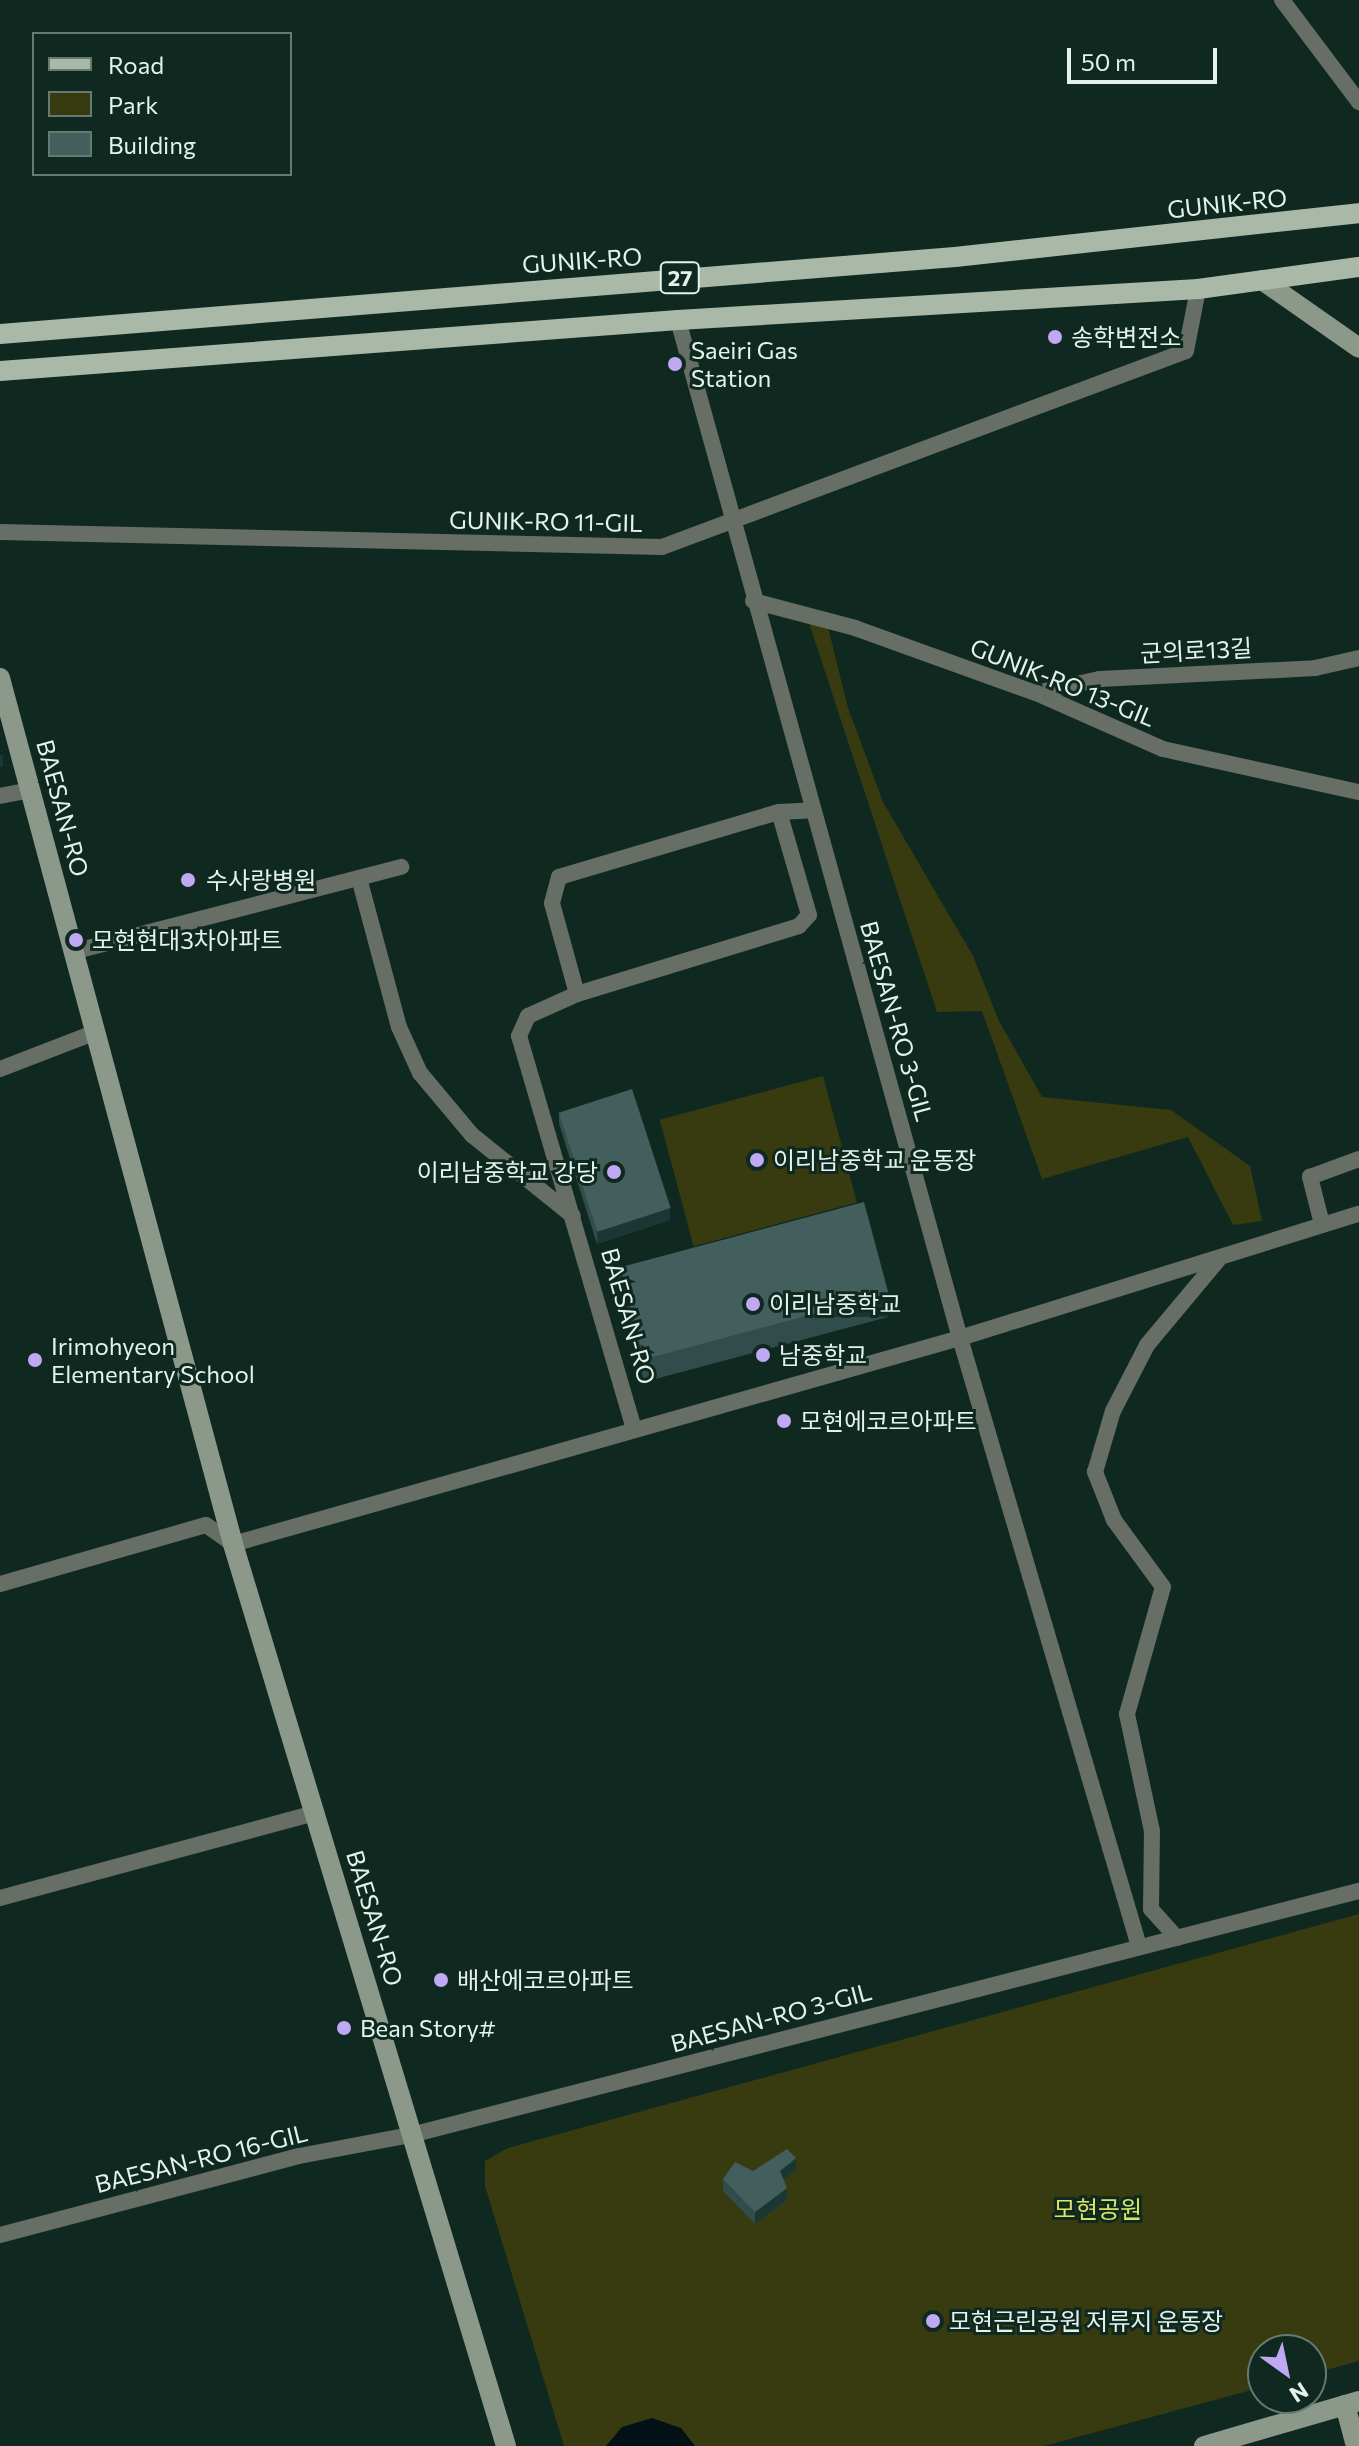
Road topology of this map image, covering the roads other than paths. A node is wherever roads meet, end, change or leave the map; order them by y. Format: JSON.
{"nodes":[{"id":1,"x":1282,"y":0,"type":"edge"},
{"id":2,"x":1359,"y":102,"type":"edge"},
{"id":3,"x":1359,"y":213,"type":"edge"},
{"id":4,"x":1359,"y":267,"type":"edge"},
{"id":5,"x":1262,"y":280,"type":"junction"},
{"id":6,"x":1198,"y":289,"type":"junction"},
{"id":7,"x":678,"y":320,"type":"junction"},
{"id":8,"x":0,"y":334,"type":"edge"},
{"id":9,"x":1359,"y":348,"type":"edge"},
{"id":10,"x":0,"y":371,"type":"edge"},
{"id":11,"x":730,"y":519,"type":"junction"},
{"id":12,"x":0,"y":532,"type":"edge"},
{"id":13,"x":753,"y":601,"type":"junction"},
{"id":14,"x":1359,"y":658,"type":"edge"},
{"id":15,"x":0,"y":678,"type":"edge"},
{"id":16,"x":1036,"y":693,"type":"junction"},
{"id":17,"x":31,"y":790,"type":"junction"},
{"id":18,"x":1359,"y":792,"type":"edge"},
{"id":19,"x":0,"y":796,"type":"edge"},
{"id":20,"x":813,"y":810,"type":"junction"},
{"id":21,"x":779,"y":812,"type":"junction"},
{"id":22,"x":401,"y":867,"type":"dead end"},
{"id":23,"x":359,"y":878,"type":"junction"},
{"id":24,"x":76,"y":951,"type":"junction"},
{"id":25,"x":577,"y":994,"type":"junction"},
{"id":26,"x":96,"y":1032,"type":"junction"},
{"id":27,"x":0,"y":1069,"type":"edge"},
{"id":28,"x":1359,"y":1159,"type":"edge"},
{"id":29,"x":1359,"y":1214,"type":"edge"},
{"id":30,"x":573,"y":1216,"type":"junction"},
{"id":31,"x":1322,"y":1224,"type":"junction"},
{"id":32,"x":1219,"y":1259,"type":"junction"},
{"id":33,"x":960,"y":1338,"type":"junction"},
{"id":34,"x":634,"y":1429,"type":"junction"},
{"id":35,"x":233,"y":1544,"type":"junction"},
{"id":36,"x":0,"y":1584,"type":"edge"},
{"id":37,"x":315,"y":1813,"type":"junction"},
{"id":38,"x":1359,"y":1891,"type":"edge"},
{"id":39,"x":0,"y":1898,"type":"edge"},
{"id":40,"x":1177,"y":1938,"type":"junction"},
{"id":41,"x":1139,"y":1946,"type":"junction"},
{"id":42,"x":415,"y":2134,"type":"junction"},
{"id":43,"x":0,"y":2235,"type":"edge"},
{"id":44,"x":1352,"y":2403,"type":"edge"},
{"id":45,"x":506,"y":2446,"type":"edge"},
{"id":46,"x":1204,"y":2446,"type":"edge"},
{"id":47,"x":1356,"y":2446,"type":"edge"}],
"edges":[{"from":1,"to":2,"type":"street"},
{"from":3,"to":8,"type":"main road","name":"GUNIK-RO","number":"27"},
{"from":4,"to":5,"type":"main road","number":"27"},
{"from":5,"to":6,"type":"main road","number":"27"},
{"from":5,"to":9,"type":"street"},
{"from":6,"to":7,"type":"main road","number":"27"},
{"from":6,"to":11,"type":"street","name":"GUNIK-RO 11-GIL"},
{"from":7,"to":10,"type":"main road","number":"27"},
{"from":7,"to":11,"type":"street"},
{"from":11,"to":12,"type":"street","name":"GUNIK-RO 11-GIL"},
{"from":11,"to":13,"type":"street","name":"BAESAN-RO 3-GIL"},
{"from":13,"to":16,"type":"street","name":"GUNIK-RO 13-GIL"},
{"from":13,"to":20,"type":"street","name":"BAESAN-RO 3-GIL"},
{"from":14,"to":16,"type":"street","name":"군의로13길"},
{"from":15,"to":17,"type":"street","name":"BAESAN-RO"},
{"from":16,"to":18,"type":"street","name":"GUNIK-RO 13-GIL"},
{"from":17,"to":19,"type":"street"},
{"from":17,"to":24,"type":"street","name":"BAESAN-RO"},
{"from":20,"to":21,"type":"street"},
{"from":20,"to":33,"type":"street","name":"BAESAN-RO 3-GIL"},
{"from":21,"to":25,"type":"street"},
{"from":21,"to":25,"type":"street"},
{"from":22,"to":23,"type":"street"},
{"from":23,"to":24,"type":"street"},
{"from":23,"to":30,"type":"street"},
{"from":24,"to":26,"type":"street","name":"BAESAN-RO"},
{"from":25,"to":30,"type":"street"},
{"from":26,"to":27,"type":"street"},
{"from":26,"to":35,"type":"street","name":"BAESAN-RO"},
{"from":28,"to":31,"type":"street"},
{"from":29,"to":31,"type":"street"},
{"from":30,"to":34,"type":"street","name":"BAESAN-RO"},
{"from":31,"to":32,"type":"street"},
{"from":32,"to":33,"type":"street"},
{"from":32,"to":40,"type":"street"},
{"from":33,"to":34,"type":"street"},
{"from":33,"to":41,"type":"street","name":"BAESAN-RO 3-GIL"},
{"from":34,"to":35,"type":"street"},
{"from":35,"to":36,"type":"street"},
{"from":35,"to":37,"type":"street","name":"BAESAN-RO"},
{"from":37,"to":39,"type":"street"},
{"from":37,"to":42,"type":"street","name":"BAESAN-RO"},
{"from":38,"to":40,"type":"street","name":"BAESAN-RO 3-GIL"},
{"from":40,"to":41,"type":"street","name":"BAESAN-RO 3-GIL"},
{"from":41,"to":42,"type":"street","name":"BAESAN-RO 3-GIL"},
{"from":42,"to":43,"type":"street","name":"BAESAN-RO 16-GIL"},
{"from":42,"to":45,"type":"street","name":"BAESAN-RO"},
{"from":44,"to":46,"type":"street"},
{"from":44,"to":47,"type":"street"}]}
